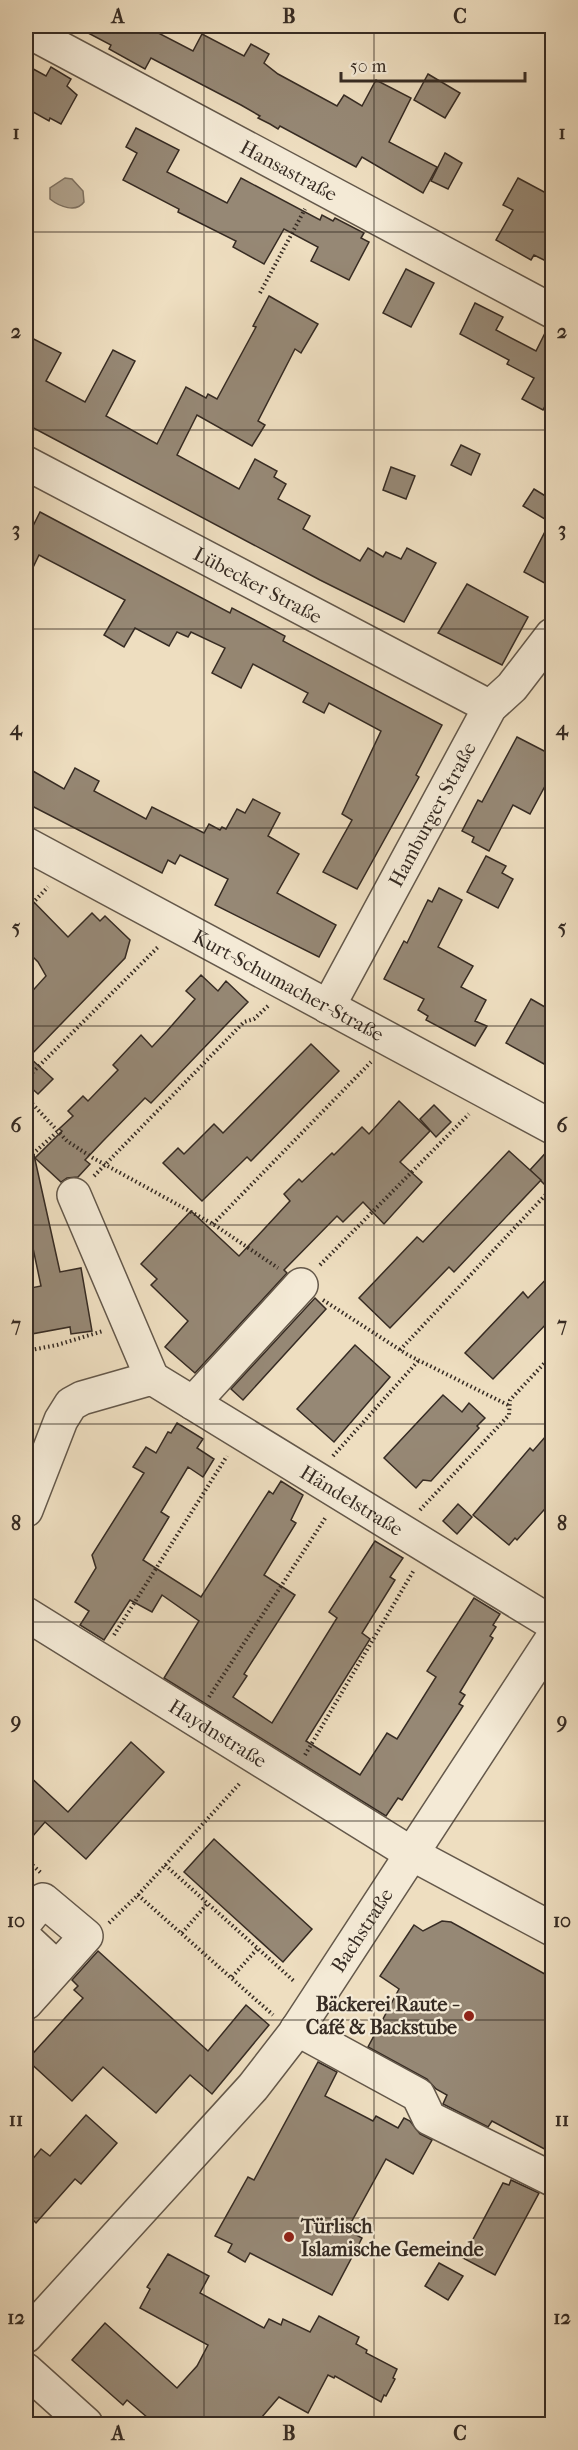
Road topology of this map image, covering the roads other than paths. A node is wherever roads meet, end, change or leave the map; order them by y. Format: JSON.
{"nodes":[{"id":1,"x":26,"y":30,"type":"edge"},
{"id":2,"x":552,"y":311,"type":"edge"},
{"id":3,"x":26,"y":464,"type":"edge"},
{"id":4,"x":552,"y":635,"type":"edge"},
{"id":5,"x":490,"y":707,"type":"junction"},
{"id":6,"x":26,"y":844,"type":"edge"},
{"id":7,"x":328,"y":1007,"type":"junction"},
{"id":8,"x":552,"y":1127,"type":"edge"},
{"id":9,"x":74,"y":1195,"type":"road end"},
{"id":10,"x":301,"y":1285,"type":"road end"},
{"id":11,"x":152,"y":1378,"type":"junction"},
{"id":12,"x":194,"y":1403,"type":"junction"},
{"id":13,"x":26,"y":1510,"type":"edge"},
{"id":14,"x":26,"y":1614,"type":"edge"},
{"id":15,"x":552,"y":1623,"type":"edge"},
{"id":16,"x":552,"y":1639,"type":"edge"},
{"id":17,"x":412,"y":1854,"type":"junction"},
{"id":18,"x":26,"y":1921,"type":"edge"},
{"id":19,"x":552,"y":1929,"type":"edge"},
{"id":20,"x":26,"y":1940,"type":"edge"},
{"id":21,"x":57,"y":1968,"type":"junction"},
{"id":22,"x":26,"y":2003,"type":"edge"},
{"id":23,"x":295,"y":2032,"type":"junction"},
{"id":24,"x":552,"y":2179,"type":"edge"},
{"id":25,"x":26,"y":2336,"type":"edge"},
{"id":26,"x":26,"y":2370,"type":"edge"},
{"id":27,"x":86,"y":2424,"type":"edge"}],
"edges":[{"from":1,"to":2,"type":"street","name":"Hansastraße"},
{"from":3,"to":5,"type":"street","name":"Lübecker Straße"},
{"from":4,"to":5,"type":"street","name":"Hamburger Straße"},
{"from":5,"to":7,"type":"street","name":"Hamburger Straße"},
{"from":6,"to":7,"type":"street","name":"Kurt-Schumacher-Straße"},
{"from":7,"to":8,"type":"street","name":"Kurt-Schumacher-Straße"},
{"from":9,"to":11,"type":"street"},
{"from":10,"to":12,"type":"street"},
{"from":11,"to":12,"type":"street","name":"Händelstraße"},
{"from":11,"to":13,"type":"street"},
{"from":12,"to":15,"type":"street","name":"Händelstraße"},
{"from":14,"to":17,"type":"street","name":"Haydnstraße"},
{"from":16,"to":17,"type":"street","name":"Bachstraße"},
{"from":17,"to":19,"type":"street","name":"Haydnstraße"},
{"from":17,"to":23,"type":"street","name":"Bachstraße"},
{"from":18,"to":21,"type":"street"},
{"from":20,"to":21,"type":"street"},
{"from":21,"to":22,"type":"street"},
{"from":23,"to":24,"type":"street"},
{"from":23,"to":25,"type":"street","name":"Bachstraße"},
{"from":26,"to":27,"type":"street"}]}
